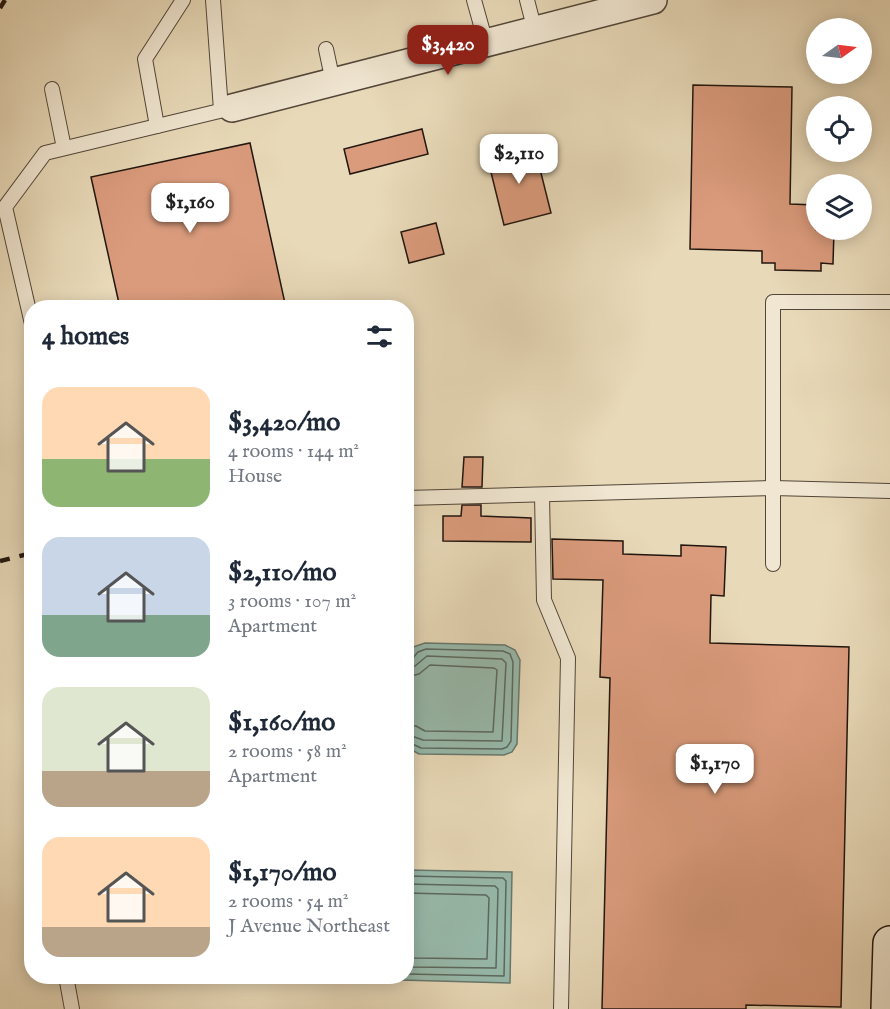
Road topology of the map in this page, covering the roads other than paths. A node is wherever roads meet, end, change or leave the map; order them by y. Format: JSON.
{"nodes":[{"id":1,"x":183,"y":0,"type":"edge"},
{"id":2,"x":213,"y":0,"type":"edge"},
{"id":3,"x":474,"y":0,"type":"edge"},
{"id":4,"x":527,"y":0,"type":"edge"},
{"id":5,"x":653,"y":0,"type":"edge"},
{"id":6,"x":617,"y":5,"type":"edge"},
{"id":7,"x":535,"y":31,"type":"junction"},
{"id":8,"x":486,"y":43,"type":"junction"},
{"id":9,"x":326,"y":49,"type":"dead end"},
{"id":10,"x":333,"y":82,"type":"junction"},
{"id":11,"x":52,"y":89,"type":"dead end"},
{"id":12,"x":226,"y":109,"type":"junction"},
{"id":13,"x":157,"y":126,"type":"junction"},
{"id":14,"x":64,"y":148,"type":"junction"},
{"id":15,"x":26,"y":300,"type":"edge"},
{"id":16,"x":890,"y":302,"type":"edge"},
{"id":17,"x":774,"y":488,"type":"junction"},
{"id":18,"x":890,"y":491,"type":"edge"},
{"id":19,"x":542,"y":495,"type":"junction"},
{"id":20,"x":414,"y":498,"type":"edge"},
{"id":21,"x":773,"y":564,"type":"dead end"},
{"id":22,"x":890,"y":943,"type":"edge"},
{"id":23,"x":67,"y":984,"type":"edge"},
{"id":24,"x":72,"y":1009,"type":"edge"},
{"id":25,"x":561,"y":1009,"type":"edge"},
{"id":26,"x":888,"y":1009,"type":"edge"}],
"edges":[{"from":1,"to":13,"type":"lane"},
{"from":2,"to":12,"type":"lane"},
{"from":3,"to":8,"type":"lane"},
{"from":4,"to":7,"type":"lane"},
{"from":5,"to":6,"type":"street"},
{"from":6,"to":7,"type":"street"},
{"from":7,"to":8,"type":"street"},
{"from":8,"to":10,"type":"street"},
{"from":9,"to":10,"type":"lane"},
{"from":10,"to":12,"type":"street"},
{"from":11,"to":14,"type":"lane"},
{"from":12,"to":13,"type":"lane"},
{"from":13,"to":14,"type":"lane"},
{"from":14,"to":15,"type":"lane"},
{"from":16,"to":17,"type":"lane"},
{"from":17,"to":18,"type":"lane"},
{"from":17,"to":19,"type":"lane"},
{"from":17,"to":21,"type":"lane"},
{"from":19,"to":20,"type":"lane"},
{"from":19,"to":25,"type":"lane"},
{"from":22,"to":26,"type":"street"},
{"from":23,"to":24,"type":"lane"}]}
